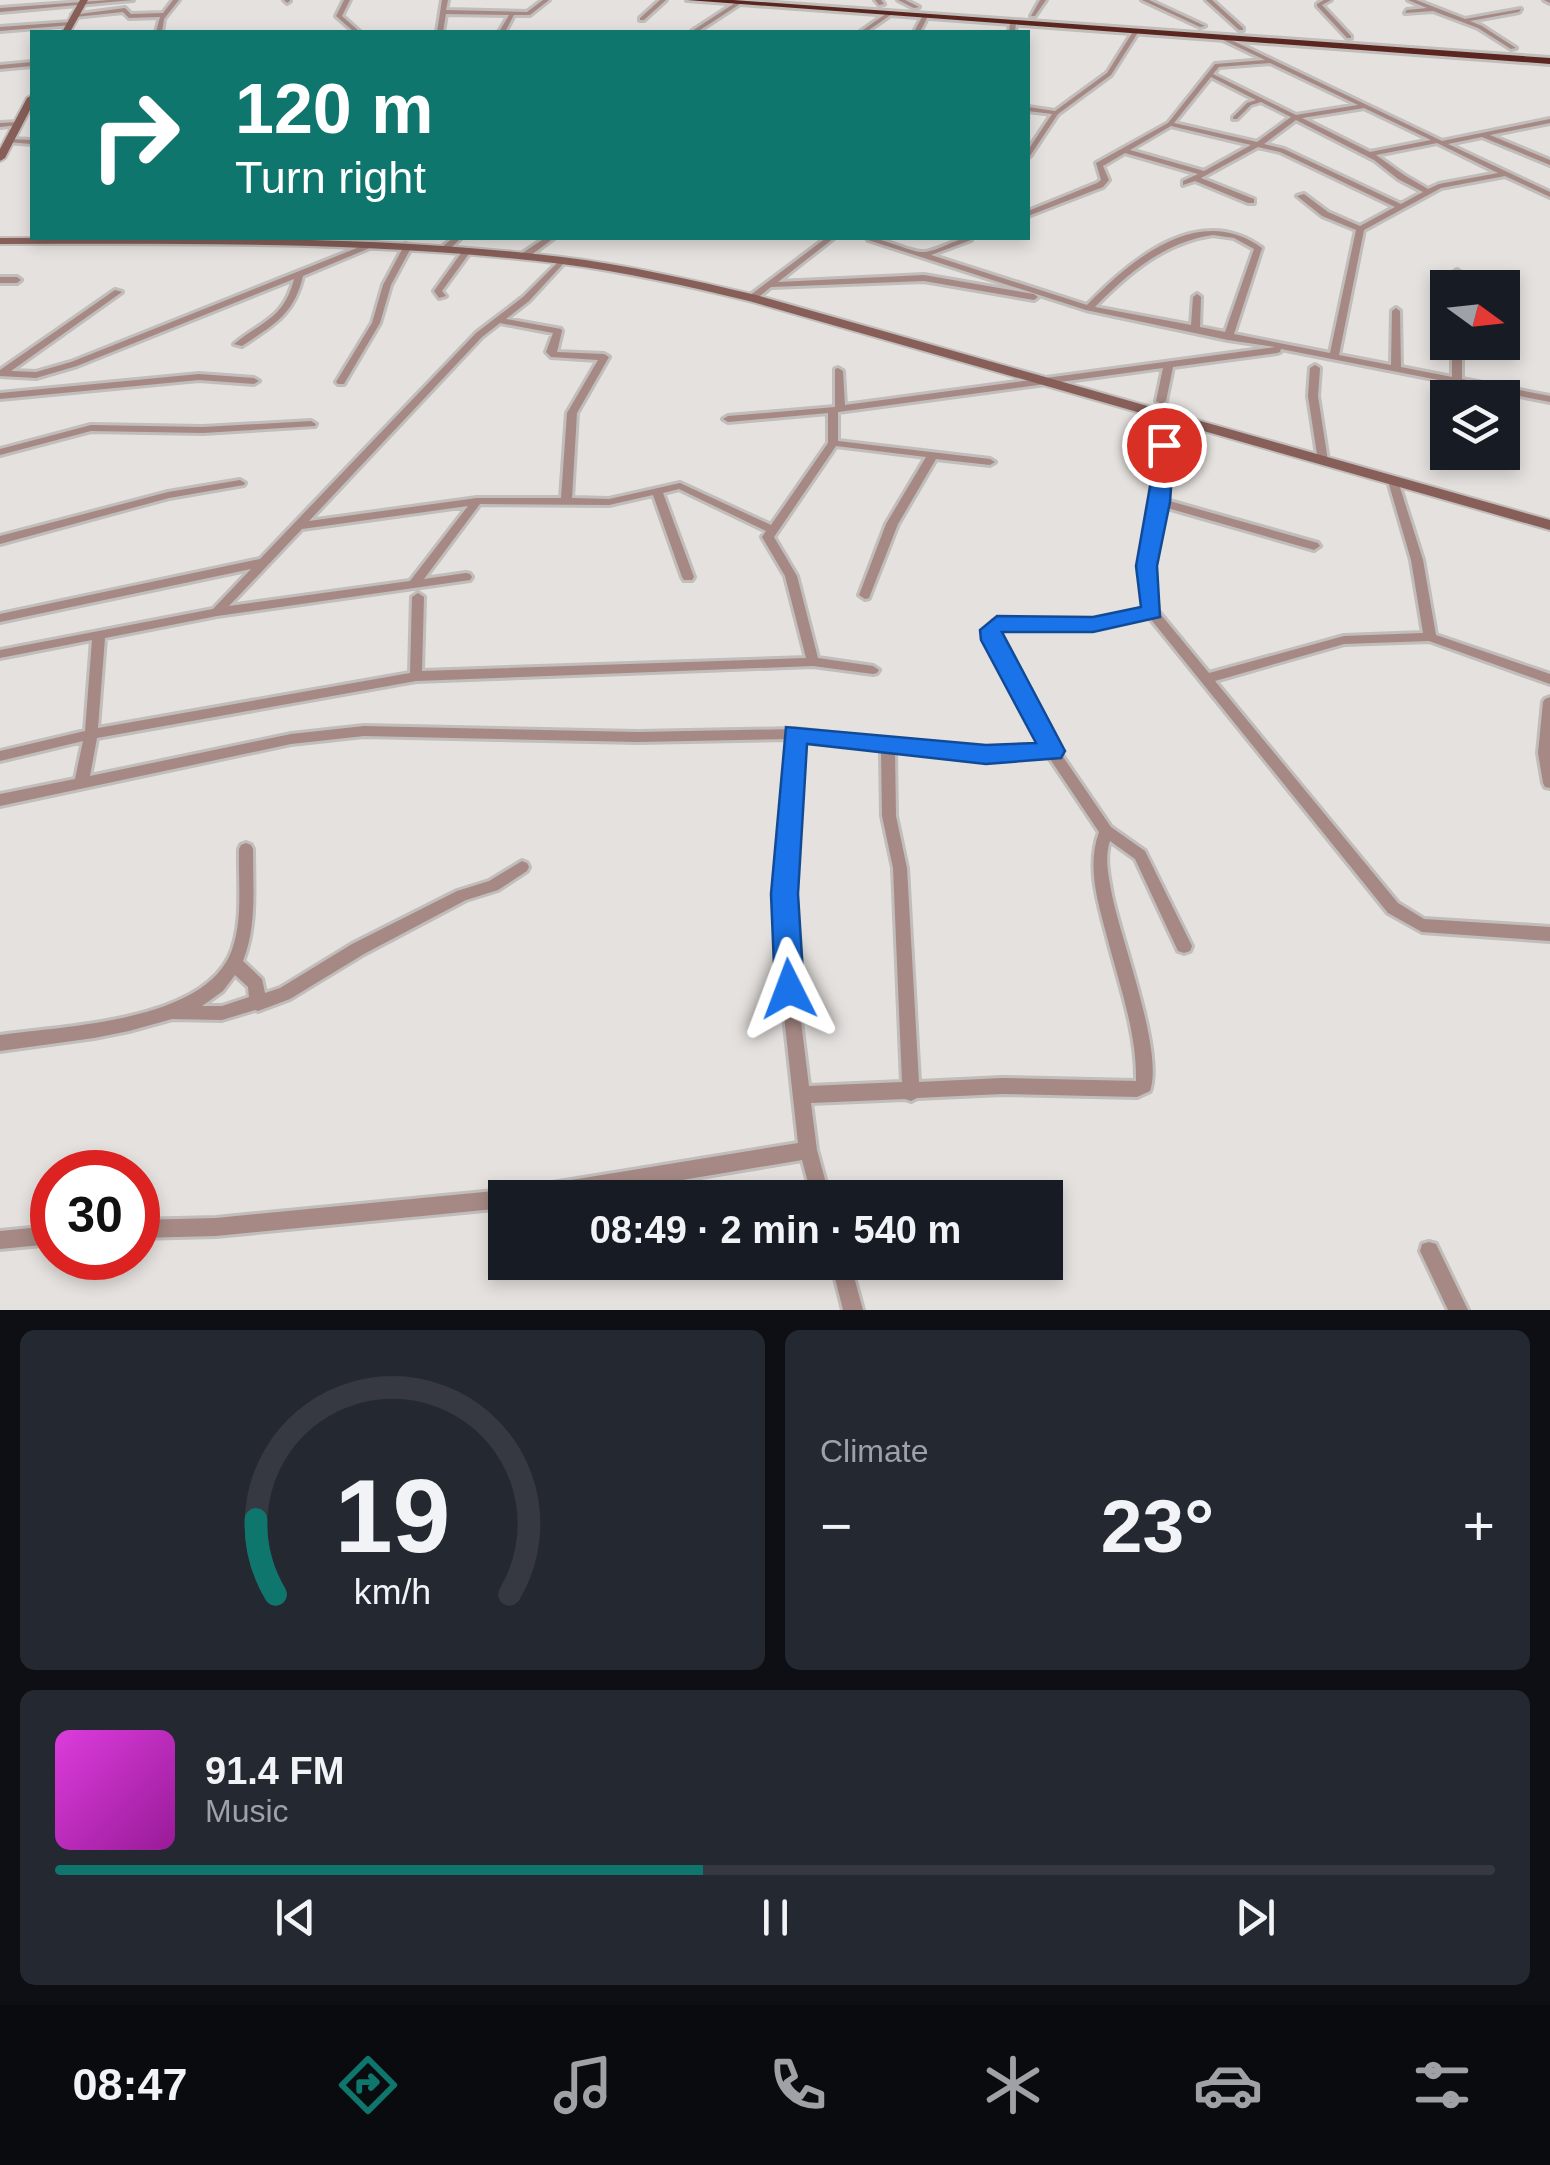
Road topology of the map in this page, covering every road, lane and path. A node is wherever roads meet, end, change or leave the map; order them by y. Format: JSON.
{"nodes":[{"id":1,"x":130,"y":0,"type":"edge"},
{"id":2,"x":176,"y":0,"type":"edge"},
{"id":3,"x":347,"y":0,"type":"edge"},
{"id":4,"x":445,"y":0,"type":"edge"},
{"id":5,"x":546,"y":0,"type":"edge"},
{"id":6,"x":663,"y":0,"type":"edge"},
{"id":7,"x":692,"y":0,"type":"edge"},
{"id":8,"x":822,"y":0,"type":"edge"},
{"id":9,"x":901,"y":0,"type":"edge"},
{"id":10,"x":1042,"y":0,"type":"edge"},
{"id":11,"x":1146,"y":0,"type":"edge"},
{"id":12,"x":1209,"y":0,"type":"edge"},
{"id":13,"x":1412,"y":0,"type":"edge"},
{"id":14,"x":1425,"y":0,"type":"edge"},
{"id":15,"x":1322,"y":1,"type":"edge"},
{"id":16,"x":879,"y":2,"type":"edge"},
{"id":17,"x":82,"y":3,"type":"edge"},
{"id":18,"x":738,"y":3,"type":"junction"},
{"id":19,"x":916,"y":7,"type":"junction"},
{"id":20,"x":1436,"y":9,"type":"junction"},
{"id":21,"x":0,"y":10,"type":"edge"},
{"id":22,"x":1519,"y":10,"type":"dead end"},
{"id":23,"x":446,"y":12,"type":"junction"},
{"id":24,"x":1407,"y":12,"type":"dead end"},
{"id":25,"x":512,"y":14,"type":"junction"},
{"id":26,"x":889,"y":14,"type":"junction"},
{"id":27,"x":164,"y":15,"type":"junction"},
{"id":28,"x":1033,"y":15,"type":"junction"},
{"id":29,"x":925,"y":16,"type":"junction"},
{"id":30,"x":642,"y":18,"type":"dead end"},
{"id":31,"x":1465,"y":20,"type":"junction"},
{"id":32,"x":70,"y":24,"type":"edge"},
{"id":33,"x":1202,"y":26,"type":"junction"},
{"id":34,"x":1013,"y":28,"type":"edge"},
{"id":35,"x":0,"y":29,"type":"edge"},
{"id":36,"x":1241,"y":29,"type":"junction"},
{"id":37,"x":160,"y":30,"type":"edge"},
{"id":38,"x":355,"y":30,"type":"edge"},
{"id":39,"x":441,"y":30,"type":"edge"},
{"id":40,"x":503,"y":30,"type":"edge"},
{"id":41,"x":697,"y":30,"type":"edge"},
{"id":42,"x":866,"y":30,"type":"edge"},
{"id":43,"x":917,"y":30,"type":"edge"},
{"id":44,"x":1136,"y":32,"type":"junction"},
{"id":45,"x":1349,"y":37,"type":"junction"},
{"id":46,"x":1223,"y":38,"type":"junction"},
{"id":47,"x":1513,"y":48,"type":"junction"},
{"id":48,"x":1550,"y":51,"type":"edge"},
{"id":49,"x":1550,"y":61,"type":"edge"},
{"id":50,"x":1270,"y":62,"type":"junction"},
{"id":51,"x":30,"y":64,"type":"edge"},
{"id":52,"x":0,"y":68,"type":"edge"},
{"id":53,"x":1212,"y":75,"type":"junction"},
{"id":54,"x":1262,"y":100,"type":"junction"},
{"id":55,"x":30,"y":106,"type":"edge"},
{"id":56,"x":1364,"y":106,"type":"junction"},
{"id":57,"x":1030,"y":109,"type":"edge"},
{"id":58,"x":1056,"y":114,"type":"junction"},
{"id":59,"x":1294,"y":116,"type":"junction"},
{"id":60,"x":1235,"y":118,"type":"dead end"},
{"id":61,"x":1550,"y":121,"type":"edge"},
{"id":62,"x":18,"y":124,"type":"junction"},
{"id":63,"x":1170,"y":124,"type":"junction"},
{"id":64,"x":0,"y":125,"type":"edge"},
{"id":65,"x":1484,"y":134,"type":"junction"},
{"id":66,"x":9,"y":141,"type":"junction"},
{"id":67,"x":30,"y":142,"type":"edge"},
{"id":68,"x":1439,"y":142,"type":"junction"},
{"id":69,"x":1260,"y":143,"type":"junction"},
{"id":70,"x":1030,"y":151,"type":"edge"},
{"id":71,"x":1125,"y":152,"type":"junction"},
{"id":72,"x":1369,"y":154,"type":"junction"},
{"id":73,"x":0,"y":158,"type":"edge"},
{"id":74,"x":1550,"y":164,"type":"edge"},
{"id":75,"x":1204,"y":173,"type":"junction"},
{"id":76,"x":1506,"y":174,"type":"junction"},
{"id":77,"x":1427,"y":190,"type":"junction"},
{"id":78,"x":1300,"y":196,"type":"dead end"},
{"id":79,"x":1550,"y":196,"type":"edge"},
{"id":80,"x":1251,"y":201,"type":"dead end"},
{"id":81,"x":1398,"y":206,"type":"junction"},
{"id":82,"x":1030,"y":213,"type":"edge"},
{"id":83,"x":1360,"y":229,"type":"junction"},
{"id":84,"x":455,"y":240,"type":"edge"},
{"id":85,"x":547,"y":240,"type":"edge"},
{"id":86,"x":828,"y":240,"type":"edge"},
{"id":87,"x":878,"y":240,"type":"edge"},
{"id":88,"x":963,"y":240,"type":"edge"},
{"id":89,"x":0,"y":242,"type":"edge"},
{"id":90,"x":375,"y":244,"type":"junction"},
{"id":91,"x":408,"y":246,"type":"junction"},
{"id":92,"x":445,"y":249,"type":"junction"},
{"id":93,"x":467,"y":251,"type":"junction"},
{"id":94,"x":926,"y":254,"type":"junction"},
{"id":95,"x":524,"y":256,"type":"junction"},
{"id":96,"x":561,"y":261,"type":"junction"},
{"id":97,"x":0,"y":280,"type":"edge"},
{"id":98,"x":16,"y":280,"type":"dead end"},
{"id":99,"x":296,"y":280,"type":"junction"},
{"id":100,"x":774,"y":285,"type":"junction"},
{"id":101,"x":118,"y":292,"type":"dead end"},
{"id":102,"x":442,"y":296,"type":"dead end"},
{"id":103,"x":1197,"y":297,"type":"dead end"},
{"id":104,"x":752,"y":298,"type":"junction"},
{"id":105,"x":1062,"y":301,"type":"junction"},
{"id":106,"x":1090,"y":308,"type":"junction"},
{"id":107,"x":1396,"y":311,"type":"dead end"},
{"id":108,"x":498,"y":320,"type":"junction"},
{"id":109,"x":1194,"y":329,"type":"junction"},
{"id":110,"x":1228,"y":336,"type":"junction"},
{"id":111,"x":239,"y":344,"type":"dead end"},
{"id":112,"x":1289,"y":349,"type":"junction"},
{"id":113,"x":1334,"y":357,"type":"junction"},
{"id":114,"x":1457,"y":360,"type":"edge"},
{"id":115,"x":1169,"y":364,"type":"junction"},
{"id":116,"x":1316,"y":368,"type":"dead end"},
{"id":117,"x":1396,"y":368,"type":"junction"},
{"id":118,"x":838,"y":371,"type":"dead end"},
{"id":119,"x":1,"y":373,"type":"edge"},
{"id":120,"x":1456,"y":380,"type":"joint"},
{"id":121,"x":254,"y":381,"type":"dead end"},
{"id":122,"x":341,"y":382,"type":"dead end"},
{"id":123,"x":1043,"y":382,"type":"junction"},
{"id":124,"x":1520,"y":393,"type":"edge"},
{"id":125,"x":0,"y":396,"type":"edge"},
{"id":126,"x":1550,"y":399,"type":"edge"},
{"id":127,"x":1162,"y":401,"type":"dead end"},
{"id":128,"x":837,"y":409,"type":"junction"},
{"id":129,"x":1166,"y":417,"type":"junction"},
{"id":130,"x":728,"y":419,"type":"dead end"},
{"id":131,"x":311,"y":424,"type":"dead end"},
{"id":132,"x":834,"y":444,"type":"junction"},
{"id":133,"x":0,"y":452,"type":"edge"},
{"id":134,"x":933,"y":455,"type":"junction"},
{"id":135,"x":1323,"y":461,"type":"junction"},
{"id":136,"x":990,"y":462,"type":"dead end"},
{"id":137,"x":1393,"y":480,"type":"junction"},
{"id":138,"x":240,"y":483,"type":"dead end"},
{"id":139,"x":658,"y":493,"type":"junction"},
{"id":140,"x":476,"y":501,"type":"junction"},
{"id":141,"x":566,"y":501,"type":"junction"},
{"id":142,"x":1160,"y":502,"type":"junction"},
{"id":143,"x":1550,"y":524,"type":"edge"},
{"id":144,"x":299,"y":526,"type":"junction"},
{"id":145,"x":770,"y":530,"type":"junction"},
{"id":146,"x":0,"y":540,"type":"edge"},
{"id":147,"x":1314,"y":546,"type":"dead end"},
{"id":148,"x":265,"y":562,"type":"junction"},
{"id":149,"x":466,"y":577,"type":"dead end"},
{"id":150,"x":688,"y":577,"type":"dead end"},
{"id":151,"x":416,"y":590,"type":"junction"},
{"id":152,"x":865,"y":595,"type":"dead end"},
{"id":153,"x":217,"y":612,"type":"junction"},
{"id":154,"x":1152,"y":612,"type":"junction"},
{"id":155,"x":0,"y":618,"type":"edge"},
{"id":156,"x":99,"y":636,"type":"junction"},
{"id":157,"x":1430,"y":636,"type":"junction"},
{"id":158,"x":0,"y":654,"type":"edge"},
{"id":159,"x":813,"y":662,"type":"junction"},
{"id":160,"x":872,"y":670,"type":"dead end"},
{"id":161,"x":416,"y":676,"type":"junction"},
{"id":162,"x":1209,"y":678,"type":"junction"},
{"id":163,"x":1550,"y":679,"type":"edge"},
{"id":164,"x":1550,"y":702,"type":"edge"},
{"id":165,"x":91,"y":734,"type":"junction"},
{"id":166,"x":795,"y":734,"type":"junction"},
{"id":167,"x":888,"y":744,"type":"junction"},
{"id":168,"x":1052,"y":751,"type":"junction"},
{"id":169,"x":0,"y":756,"type":"edge"},
{"id":170,"x":82,"y":780,"type":"junction"},
{"id":171,"x":1550,"y":784,"type":"edge"},
{"id":172,"x":0,"y":800,"type":"edge"},
{"id":173,"x":1106,"y":831,"type":"junction"},
{"id":174,"x":246,"y":849,"type":"dead end"},
{"id":175,"x":522,"y":867,"type":"dead end"},
{"id":176,"x":1550,"y":934,"type":"edge"},
{"id":177,"x":1184,"y":946,"type":"dead end"},
{"id":178,"x":234,"y":964,"type":"junction"},
{"id":179,"x":258,"y":1004,"type":"junction"},
{"id":180,"x":176,"y":1013,"type":"junction"},
{"id":181,"x":0,"y":1043,"type":"edge"},
{"id":182,"x":911,"y":1093,"type":"junction"},
{"id":183,"x":804,"y":1095,"type":"junction"},
{"id":184,"x":808,"y":1150,"type":"junction"},
{"id":185,"x":626,"y":1180,"type":"edge"},
{"id":186,"x":817,"y":1180,"type":"edge"},
{"id":187,"x":488,"y":1201,"type":"edge"},
{"id":188,"x":160,"y":1228,"type":"edge"},
{"id":189,"x":30,"y":1237,"type":"edge"},
{"id":190,"x":0,"y":1240,"type":"edge"},
{"id":191,"x":1429,"y":1251,"type":"dead end"},
{"id":192,"x":845,"y":1280,"type":"edge"},
{"id":193,"x":853,"y":1310,"type":"edge"},
{"id":194,"x":1458,"y":1310,"type":"edge"}],
"edges":[{"from":1,"to":17,"type":"street"},
{"from":2,"to":27,"type":"street"},
{"from":3,"to":38,"type":"street"},
{"from":4,"to":23,"type":"street"},
{"from":5,"to":25,"type":"street"},
{"from":6,"to":30,"type":"street"},
{"from":7,"to":18,"type":"highway"},
{"from":8,"to":16,"type":"highway"},
{"from":9,"to":19,"type":"street"},
{"from":10,"to":28,"type":"street"},
{"from":11,"to":33,"type":"street"},
{"from":12,"to":36,"type":"street"},
{"from":13,"to":14,"type":"street"},
{"from":13,"to":20,"type":"street"},
{"from":15,"to":45,"type":"street"},
{"from":16,"to":19,"type":"highway"},
{"from":17,"to":21,"type":"street"},
{"from":17,"to":32,"type":"main road"},
{"from":18,"to":26,"type":"highway"},
{"from":18,"to":41,"type":"street"},
{"from":19,"to":28,"type":"highway"},
{"from":20,"to":24,"type":"street"},
{"from":20,"to":31,"type":"street"},
{"from":22,"to":31,"type":"street"},
{"from":23,"to":25,"type":"street"},
{"from":23,"to":39,"type":"street"},
{"from":25,"to":40,"type":"street"},
{"from":26,"to":29,"type":"highway"},
{"from":26,"to":42,"type":"street"},
{"from":27,"to":32,"type":"street"},
{"from":27,"to":37,"type":"street"},
{"from":28,"to":33,"type":"highway"},
{"from":29,"to":34,"type":"highway"},
{"from":29,"to":43,"type":"street"},
{"from":31,"to":47,"type":"street"},
{"from":32,"to":35,"type":"street"},
{"from":33,"to":36,"type":"highway"},
{"from":34,"to":44,"type":"highway"},
{"from":36,"to":45,"type":"highway"},
{"from":44,"to":46,"type":"highway"},
{"from":44,"to":58,"type":"street"},
{"from":45,"to":47,"type":"highway"},
{"from":46,"to":49,"type":"highway"},
{"from":46,"to":50,"type":"street"},
{"from":47,"to":48,"type":"highway"},
{"from":50,"to":53,"type":"street"},
{"from":50,"to":56,"type":"street"},
{"from":51,"to":52,"type":"street"},
{"from":53,"to":54,"type":"street"},
{"from":53,"to":63,"type":"street"},
{"from":54,"to":59,"type":"street"},
{"from":54,"to":60,"type":"street"},
{"from":55,"to":62,"type":"main road"},
{"from":56,"to":59,"type":"street"},
{"from":56,"to":68,"type":"street"},
{"from":57,"to":58,"type":"street"},
{"from":58,"to":70,"type":"street"},
{"from":59,"to":69,"type":"street"},
{"from":59,"to":72,"type":"street"},
{"from":61,"to":65,"type":"street"},
{"from":62,"to":64,"type":"street"},
{"from":62,"to":66,"type":"main road"},
{"from":63,"to":69,"type":"street"},
{"from":63,"to":71,"type":"street"},
{"from":65,"to":68,"type":"street"},
{"from":65,"to":74,"type":"street"},
{"from":66,"to":67,"type":"street"},
{"from":66,"to":73,"type":"main road"},
{"from":68,"to":72,"type":"street"},
{"from":68,"to":76,"type":"street"},
{"from":69,"to":75,"type":"street"},
{"from":69,"to":81,"type":"street"},
{"from":71,"to":75,"type":"street"},
{"from":71,"to":82,"type":"street"},
{"from":72,"to":77,"type":"street"},
{"from":75,"to":80,"type":"street"},
{"from":76,"to":77,"type":"street"},
{"from":76,"to":79,"type":"street"},
{"from":77,"to":81,"type":"street"},
{"from":78,"to":83,"type":"street"},
{"from":81,"to":83,"type":"street"},
{"from":83,"to":113,"type":"street"},
{"from":84,"to":92,"type":"street"},
{"from":85,"to":95,"type":"street"},
{"from":86,"to":100,"type":"street"},
{"from":87,"to":94,"type":"street"},
{"from":88,"to":94,"type":"street"},
{"from":89,"to":90,"type":"main road"},
{"from":90,"to":91,"type":"main road"},
{"from":90,"to":99,"type":"street"},
{"from":91,"to":92,"type":"main road"},
{"from":91,"to":122,"type":"street"},
{"from":92,"to":93,"type":"main road"},
{"from":93,"to":95,"type":"main road"},
{"from":93,"to":102,"type":"street"},
{"from":94,"to":105,"type":"street"},
{"from":95,"to":96,"type":"main road"},
{"from":96,"to":104,"type":"main road"},
{"from":96,"to":108,"type":"street"},
{"from":97,"to":98,"type":"street"},
{"from":99,"to":111,"type":"street"},
{"from":99,"to":119,"type":"street"},
{"from":100,"to":104,"type":"street"},
{"from":100,"to":105,"type":"street"},
{"from":101,"to":119,"type":"street"},
{"from":103,"to":109,"type":"street"},
{"from":104,"to":123,"type":"main road"},
{"from":105,"to":106,"type":"street"},
{"from":106,"to":109,"type":"street"},
{"from":106,"to":110,"type":"street"},
{"from":107,"to":117,"type":"street"},
{"from":108,"to":141,"type":"street"},
{"from":108,"to":144,"type":"street"},
{"from":109,"to":110,"type":"street"},
{"from":110,"to":112,"type":"street"},
{"from":112,"to":113,"type":"street"},
{"from":112,"to":115,"type":"street"},
{"from":113,"to":117,"type":"street"},
{"from":114,"to":120,"type":"street"},
{"from":115,"to":123,"type":"street"},
{"from":115,"to":127,"type":"street"},
{"from":116,"to":135,"type":"street"},
{"from":117,"to":120,"type":"street"},
{"from":118,"to":128,"type":"street"},
{"from":121,"to":125,"type":"street"},
{"from":123,"to":128,"type":"street"},
{"from":123,"to":129,"type":"main road"},
{"from":124,"to":126,"type":"street"},
{"from":128,"to":130,"type":"street"},
{"from":128,"to":132,"type":"street"},
{"from":129,"to":135,"type":"main road"},
{"from":129,"to":142,"type":"street"},
{"from":131,"to":133,"type":"street"},
{"from":132,"to":134,"type":"street"},
{"from":132,"to":145,"type":"street"},
{"from":134,"to":136,"type":"street"},
{"from":134,"to":152,"type":"street"},
{"from":135,"to":137,"type":"main road"},
{"from":137,"to":143,"type":"main road"},
{"from":137,"to":157,"type":"street"},
{"from":138,"to":146,"type":"street"},
{"from":139,"to":141,"type":"street"},
{"from":139,"to":145,"type":"street"},
{"from":139,"to":150,"type":"street"},
{"from":140,"to":141,"type":"street"},
{"from":140,"to":144,"type":"street"},
{"from":140,"to":151,"type":"street"},
{"from":142,"to":147,"type":"street"},
{"from":142,"to":154,"type":"street"},
{"from":144,"to":148,"type":"street"},
{"from":145,"to":159,"type":"street"},
{"from":148,"to":153,"type":"street"},
{"from":148,"to":155,"type":"street"},
{"from":149,"to":151,"type":"street"},
{"from":151,"to":153,"type":"street"},
{"from":151,"to":161,"type":"street"},
{"from":153,"to":156,"type":"street"},
{"from":154,"to":162,"type":"street"},
{"from":154,"to":168,"type":"street"},
{"from":156,"to":158,"type":"street"},
{"from":156,"to":165,"type":"street"},
{"from":157,"to":162,"type":"street"},
{"from":157,"to":163,"type":"street"},
{"from":159,"to":160,"type":"street"},
{"from":159,"to":161,"type":"street"},
{"from":161,"to":165,"type":"street"},
{"from":162,"to":176,"type":"street"},
{"from":164,"to":171,"type":"street"},
{"from":165,"to":169,"type":"street"},
{"from":165,"to":170,"type":"street"},
{"from":166,"to":167,"type":"street"},
{"from":166,"to":170,"type":"street"},
{"from":166,"to":183,"type":"street"},
{"from":167,"to":168,"type":"street"},
{"from":167,"to":182,"type":"street"},
{"from":168,"to":173,"type":"street"},
{"from":170,"to":172,"type":"street"},
{"from":173,"to":177,"type":"street"},
{"from":173,"to":182,"type":"street"},
{"from":174,"to":178,"type":"street"},
{"from":175,"to":179,"type":"street"},
{"from":178,"to":179,"type":"street"},
{"from":178,"to":180,"type":"street"},
{"from":179,"to":180,"type":"street"},
{"from":180,"to":181,"type":"street"},
{"from":182,"to":183,"type":"street"},
{"from":183,"to":184,"type":"street"},
{"from":184,"to":185,"type":"street"},
{"from":184,"to":186,"type":"street"},
{"from":187,"to":188,"type":"street"},
{"from":189,"to":190,"type":"street"},
{"from":191,"to":194,"type":"street"},
{"from":192,"to":193,"type":"street"}]}
